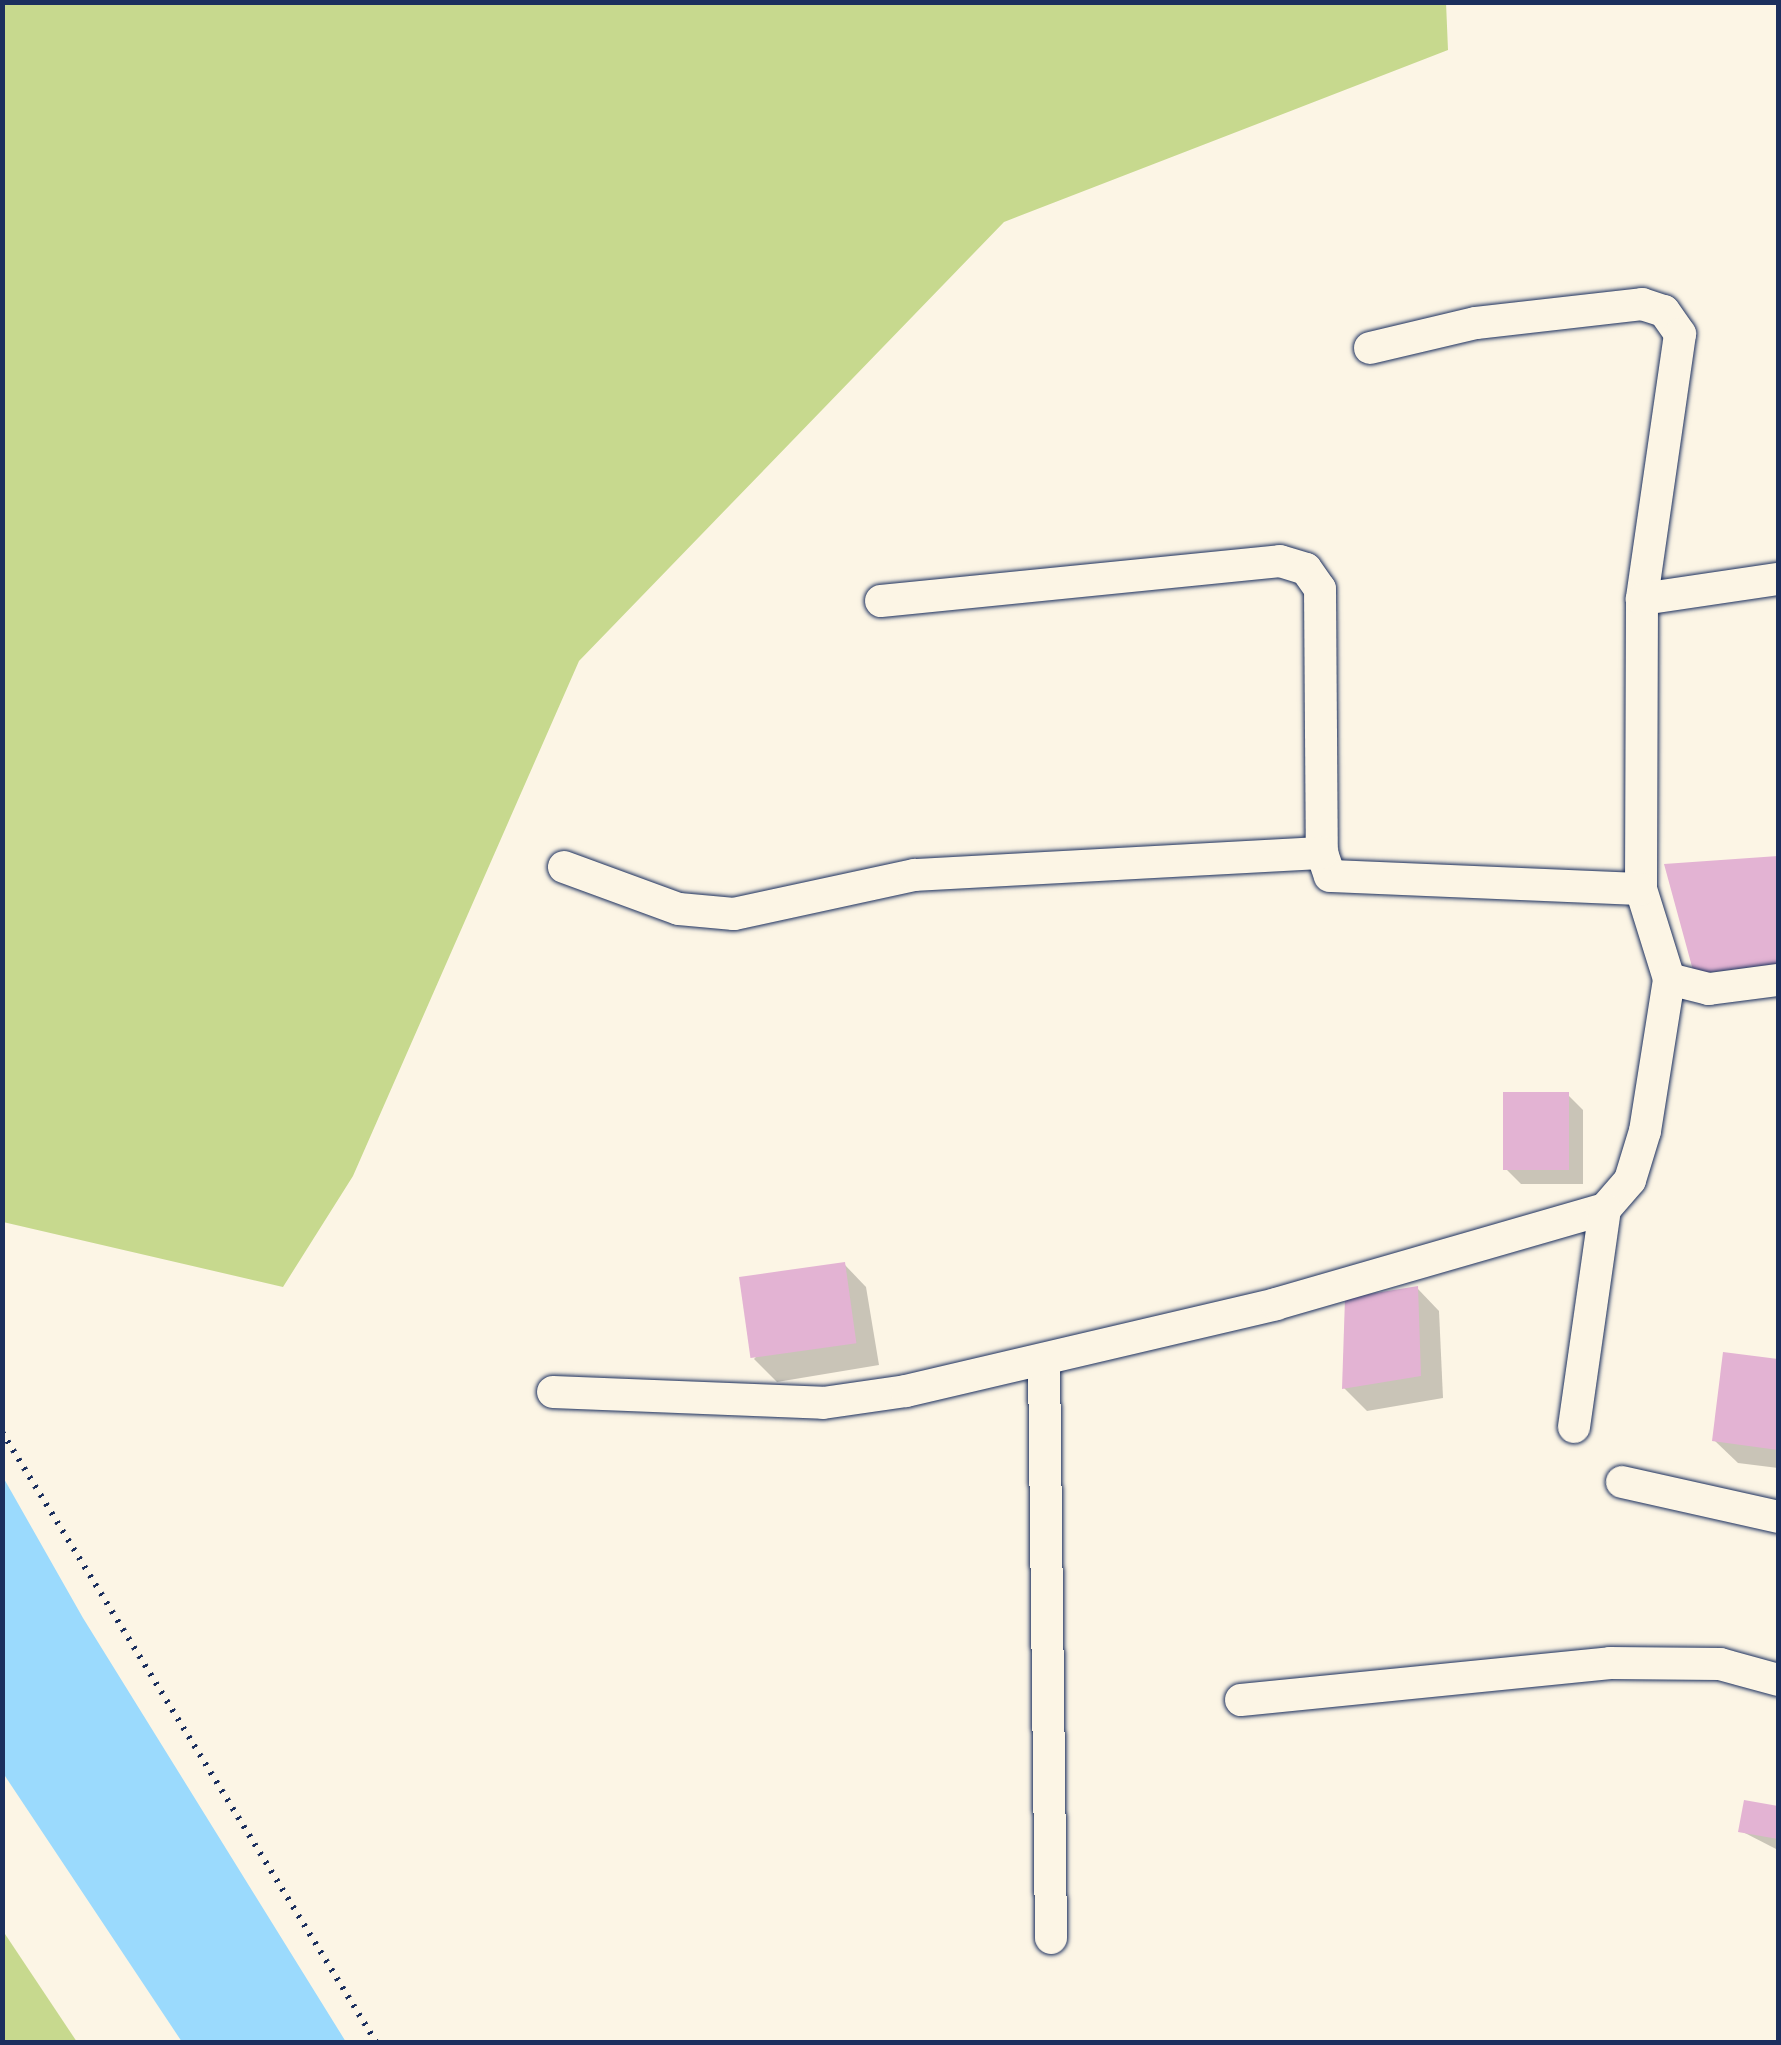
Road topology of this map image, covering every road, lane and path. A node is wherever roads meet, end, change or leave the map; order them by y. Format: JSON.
{"nodes":[{"id":1,"x":1370,"y":348,"type":"dead end"},
{"id":2,"x":1778,"y":579,"type":"edge"},
{"id":3,"x":1642,"y":599,"type":"junction"},
{"id":4,"x":881,"y":601,"type":"dead end"},
{"id":5,"x":1322,"y":853,"type":"junction"},
{"id":6,"x":564,"y":867,"type":"dead end"},
{"id":7,"x":1641,"y":889,"type":"junction"},
{"id":8,"x":1669,"y":979,"type":"junction"},
{"id":9,"x":1778,"y":980,"type":"edge"},
{"id":10,"x":1605,"y":1209,"type":"junction"},
{"id":11,"x":1044,"y":1362,"type":"junction"},
{"id":12,"x":553,"y":1392,"type":"dead end"},
{"id":13,"x":1574,"y":1427,"type":"dead end"},
{"id":14,"x":2,"y":1432,"type":"edge"},
{"id":15,"x":1622,"y":1482,"type":"dead end"},
{"id":16,"x":1778,"y":1517,"type":"edge"},
{"id":17,"x":1778,"y":1680,"type":"edge"},
{"id":18,"x":1241,"y":1700,"type":"dead end"},
{"id":19,"x":1051,"y":1938,"type":"dead end"},
{"id":20,"x":376,"y":2042,"type":"edge"}],
"edges":[{"from":1,"to":3,"type":"street"},
{"from":2,"to":3,"type":"street"},
{"from":3,"to":7,"type":"street"},
{"from":4,"to":5,"type":"street"},
{"from":5,"to":6,"type":"street"},
{"from":5,"to":7,"type":"street"},
{"from":7,"to":8,"type":"street"},
{"from":8,"to":9,"type":"street"},
{"from":8,"to":10,"type":"street"},
{"from":10,"to":11,"type":"street"},
{"from":10,"to":13,"type":"street"},
{"from":11,"to":12,"type":"street"},
{"from":11,"to":19,"type":"street"},
{"from":14,"to":20,"type":"path"},
{"from":15,"to":16,"type":"street"},
{"from":17,"to":18,"type":"street"}]}
